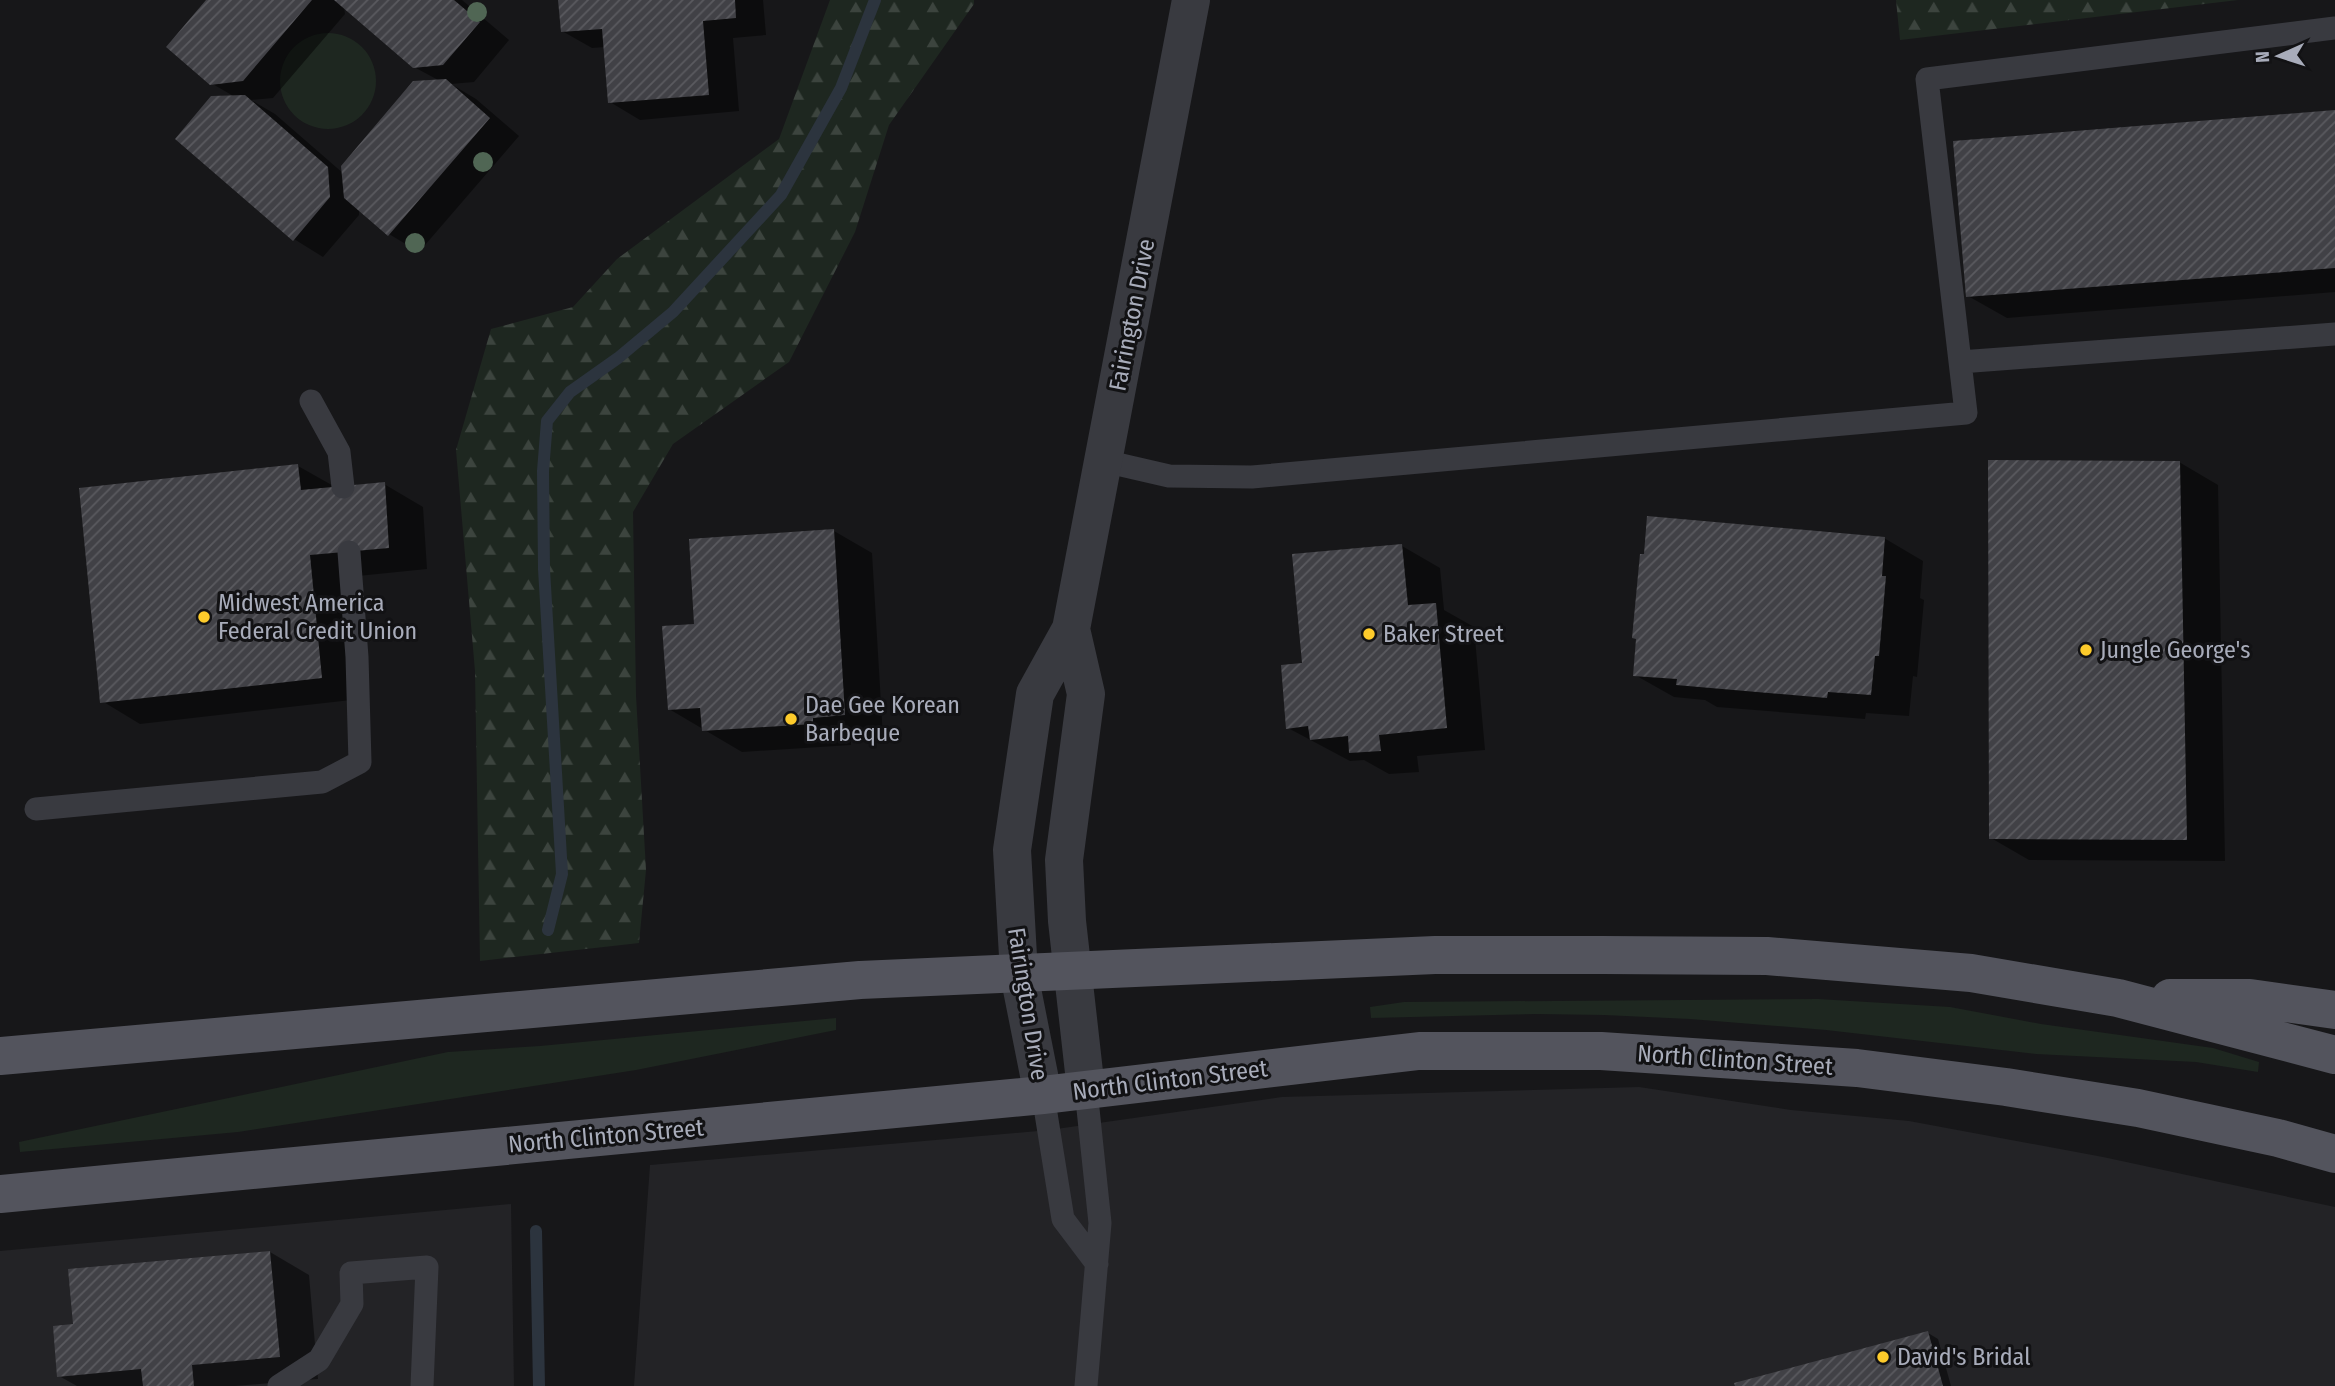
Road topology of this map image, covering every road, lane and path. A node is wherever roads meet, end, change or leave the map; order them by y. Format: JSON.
{"nodes":[{"id":1,"x":1191,"y":0,"type":"edge"},
{"id":2,"x":2335,"y":28,"type":"edge"},
{"id":3,"x":2335,"y":334,"type":"edge"},
{"id":4,"x":1960,"y":362,"type":"junction"},
{"id":5,"x":311,"y":401,"type":"dead end"},
{"id":6,"x":1104,"y":461,"type":"junction"},
{"id":7,"x":343,"y":487,"type":"dead end"},
{"id":8,"x":349,"y":552,"type":"dead end"},
{"id":9,"x":1072,"y":629,"type":"junction"},
{"id":10,"x":36,"y":809,"type":"dead end"},
{"id":11,"x":1072,"y":972,"type":"junction"},
{"id":12,"x":1019,"y":974,"type":"junction"},
{"id":13,"x":2118,"y":998,"type":"junction"},
{"id":14,"x":2335,"y":1010,"type":"edge"},
{"id":15,"x":2335,"y":1055,"type":"edge"},
{"id":16,"x":0,"y":1056,"type":"edge"},
{"id":17,"x":1086,"y":1090,"type":"junction"},
{"id":18,"x":1043,"y":1095,"type":"junction"},
{"id":19,"x":2335,"y":1154,"type":"edge"},
{"id":20,"x":0,"y":1194,"type":"edge"},
{"id":21,"x":1097,"y":1264,"type":"junction"},
{"id":22,"x":279,"y":1386,"type":"edge"},
{"id":23,"x":422,"y":1386,"type":"edge"},
{"id":24,"x":1086,"y":1386,"type":"edge"}],
"edges":[{"from":1,"to":6,"type":"street","name":"Fairington Drive"},
{"from":2,"to":4,"type":"lane"},
{"from":3,"to":4,"type":"lane"},
{"from":4,"to":6,"type":"lane"},
{"from":5,"to":7,"type":"lane"},
{"from":6,"to":9,"type":"street","name":"Fairington Drive"},
{"from":8,"to":10,"type":"lane"},
{"from":9,"to":11,"type":"street","name":"Fairington Drive"},
{"from":9,"to":12,"type":"street","name":"Fairington Drive"},
{"from":11,"to":12,"type":"main road"},
{"from":11,"to":13,"type":"main road"},
{"from":11,"to":17,"type":"street","name":"Fairington Drive"},
{"from":12,"to":16,"type":"main road"},
{"from":12,"to":18,"type":"street","name":"Fairington Drive"},
{"from":13,"to":14,"type":"main road"},
{"from":13,"to":15,"type":"main road"},
{"from":17,"to":18,"type":"main road","name":"North Clinton Street"},
{"from":17,"to":19,"type":"main road","name":"North Clinton Street"},
{"from":17,"to":21,"type":"lane"},
{"from":18,"to":20,"type":"main road","name":"North Clinton Street"},
{"from":18,"to":21,"type":"lane"},
{"from":21,"to":24,"type":"lane"},
{"from":22,"to":23,"type":"lane"}]}
